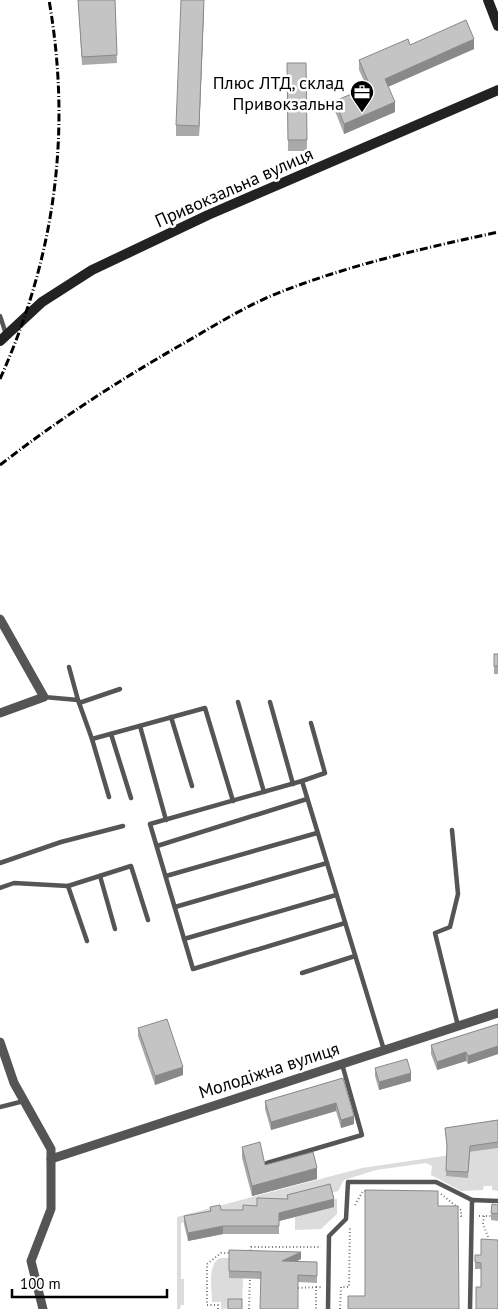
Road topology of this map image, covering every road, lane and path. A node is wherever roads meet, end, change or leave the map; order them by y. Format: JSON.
{"nodes":[{"id":1,"x":488,"y":0,"type":"edge"},
{"id":2,"x":498,"y":26,"type":"edge"},
{"id":3,"x":498,"y":90,"type":"edge"},
{"id":4,"x":0,"y":316,"type":"edge"},
{"id":5,"x":3,"y":338,"type":"edge"},
{"id":6,"x":0,"y":619,"type":"edge"},
{"id":7,"x":69,"y":667,"type":"dead end"},
{"id":8,"x":120,"y":689,"type":"dead end"},
{"id":9,"x":44,"y":697,"type":"junction"},
{"id":10,"x":78,"y":702,"type":"junction"},
{"id":11,"x":238,"y":702,"type":"dead end"},
{"id":12,"x":270,"y":702,"type":"dead end"},
{"id":13,"x":0,"y":714,"type":"edge"},
{"id":14,"x":171,"y":717,"type":"junction"},
{"id":15,"x":311,"y":723,"type":"dead end"},
{"id":16,"x":140,"y":726,"type":"junction"},
{"id":17,"x":111,"y":734,"type":"junction"},
{"id":18,"x":92,"y":739,"type":"junction"},
{"id":19,"x":302,"y":781,"type":"junction"},
{"id":20,"x":293,"y":784,"type":"junction"},
{"id":21,"x":192,"y":786,"type":"dead end"},
{"id":22,"x":264,"y":792,"type":"junction"},
{"id":23,"x":109,"y":797,"type":"dead end"},
{"id":24,"x":130,"y":798,"type":"dead end"},
{"id":25,"x":307,"y":799,"type":"junction"},
{"id":26,"x":233,"y":800,"type":"junction"},
{"id":27,"x":166,"y":820,"type":"junction"},
{"id":28,"x":123,"y":826,"type":"dead end"},
{"id":29,"x":452,"y":830,"type":"dead end"},
{"id":30,"x":317,"y":833,"type":"junction"},
{"id":31,"x":157,"y":846,"type":"junction"},
{"id":32,"x":0,"y":863,"type":"edge"},
{"id":33,"x":326,"y":863,"type":"junction"},
{"id":34,"x":100,"y":876,"type":"junction"},
{"id":35,"x":166,"y":876,"type":"junction"},
{"id":36,"x":68,"y":886,"type":"junction"},
{"id":37,"x":0,"y":888,"type":"edge"},
{"id":38,"x":336,"y":895,"type":"junction"},
{"id":39,"x":175,"y":907,"type":"junction"},
{"id":40,"x":148,"y":920,"type":"dead end"},
{"id":41,"x":345,"y":923,"type":"junction"},
{"id":42,"x":115,"y":929,"type":"dead end"},
{"id":43,"x":184,"y":939,"type":"junction"},
{"id":44,"x":87,"y":941,"type":"dead end"},
{"id":45,"x":355,"y":956,"type":"junction"},
{"id":46,"x":302,"y":973,"type":"dead end"},
{"id":47,"x":498,"y":1014,"type":"edge"},
{"id":48,"x":458,"y":1027,"type":"junction"},
{"id":49,"x":0,"y":1042,"type":"edge"},
{"id":50,"x":384,"y":1050,"type":"junction"},
{"id":51,"x":342,"y":1064,"type":"junction"},
{"id":52,"x":24,"y":1101,"type":"junction"},
{"id":53,"x":0,"y":1107,"type":"edge"},
{"id":54,"x":51,"y":1159,"type":"junction"},
{"id":55,"x":267,"y":1163,"type":"edge"},
{"id":56,"x":373,"y":1191,"type":"edge"},
{"id":57,"x":438,"y":1191,"type":"edge"},
{"id":58,"x":472,"y":1200,"type":"junction"},
{"id":59,"x":498,"y":1201,"type":"edge"},
{"id":60,"x":354,"y":1206,"type":"dead end"},
{"id":61,"x":472,"y":1216,"type":"junction"},
{"id":62,"x":484,"y":1216,"type":"junction"},
{"id":63,"x":492,"y":1216,"type":"edge"},
{"id":64,"x":350,"y":1222,"type":"dead end"},
{"id":65,"x":492,"y":1246,"type":"edge"},
{"id":66,"x":321,"y":1247,"type":"dead end"},
{"id":67,"x":250,"y":1249,"type":"junction"},
{"id":68,"x":237,"y":1253,"type":"edge"},
{"id":69,"x":244,"y":1253,"type":"edge"},
{"id":70,"x":250,"y":1258,"type":"edge"},
{"id":71,"x":250,"y":1275,"type":"edge"},
{"id":72,"x":316,"y":1287,"type":"junction"},
{"id":73,"x":320,"y":1287,"type":"dead end"},
{"id":74,"x":298,"y":1288,"type":"edge"},
{"id":75,"x":43,"y":1309,"type":"edge"},
{"id":76,"x":218,"y":1309,"type":"edge"},
{"id":77,"x":249,"y":1309,"type":"edge"},
{"id":78,"x":316,"y":1309,"type":"edge"},
{"id":79,"x":328,"y":1309,"type":"edge"},
{"id":80,"x":340,"y":1309,"type":"edge"},
{"id":81,"x":470,"y":1309,"type":"edge"}],
"edges":[{"from":1,"to":2,"type":"main road"},
{"from":3,"to":5,"type":"main road","name":"Привокзальна вулиця"},
{"from":4,"to":5,"type":"lane"},
{"from":6,"to":9,"type":"street"},
{"from":7,"to":10,"type":"lane"},
{"from":8,"to":10,"type":"lane"},
{"from":9,"to":10,"type":"lane"},
{"from":9,"to":13,"type":"street"},
{"from":10,"to":18,"type":"lane"},
{"from":11,"to":22,"type":"lane"},
{"from":12,"to":20,"type":"lane"},
{"from":14,"to":16,"type":"lane"},
{"from":14,"to":21,"type":"lane"},
{"from":14,"to":26,"type":"lane"},
{"from":15,"to":19,"type":"lane"},
{"from":16,"to":17,"type":"lane"},
{"from":16,"to":27,"type":"lane"},
{"from":17,"to":18,"type":"lane"},
{"from":17,"to":24,"type":"lane"},
{"from":18,"to":23,"type":"lane"},
{"from":19,"to":20,"type":"lane"},
{"from":19,"to":25,"type":"lane"},
{"from":20,"to":22,"type":"lane"},
{"from":22,"to":26,"type":"lane"},
{"from":25,"to":30,"type":"lane"},
{"from":25,"to":31,"type":"lane"},
{"from":26,"to":27,"type":"lane"},
{"from":27,"to":31,"type":"lane"},
{"from":28,"to":32,"type":"lane"},
{"from":29,"to":48,"type":"lane"},
{"from":30,"to":33,"type":"lane"},
{"from":30,"to":35,"type":"lane"},
{"from":31,"to":35,"type":"lane"},
{"from":33,"to":38,"type":"lane"},
{"from":33,"to":39,"type":"lane"},
{"from":34,"to":36,"type":"lane"},
{"from":34,"to":40,"type":"lane"},
{"from":34,"to":42,"type":"lane"},
{"from":35,"to":39,"type":"lane"},
{"from":36,"to":37,"type":"lane"},
{"from":36,"to":44,"type":"lane"},
{"from":38,"to":41,"type":"lane"},
{"from":38,"to":43,"type":"lane"},
{"from":39,"to":43,"type":"lane"},
{"from":41,"to":43,"type":"lane"},
{"from":41,"to":45,"type":"lane"},
{"from":45,"to":46,"type":"lane"},
{"from":45,"to":50,"type":"lane"},
{"from":47,"to":48,"type":"street","name":"Молодіжна вулиця"},
{"from":48,"to":50,"type":"street","name":"Молодіжна вулиця"},
{"from":49,"to":52,"type":"street"},
{"from":50,"to":51,"type":"street","name":"Молодіжна вулиця"},
{"from":51,"to":54,"type":"street","name":"Молодіжна вулиця"},
{"from":51,"to":55,"type":"lane"},
{"from":52,"to":53,"type":"lane"},
{"from":52,"to":54,"type":"street"},
{"from":54,"to":75,"type":"street"},
{"from":56,"to":60,"type":"path"},
{"from":57,"to":61,"type":"path"},
{"from":58,"to":59,"type":"lane"},
{"from":58,"to":61,"type":"lane"},
{"from":58,"to":79,"type":"lane"},
{"from":61,"to":62,"type":"path"},
{"from":61,"to":81,"type":"lane"},
{"from":62,"to":63,"type":"path"},
{"from":62,"to":65,"type":"path"},
{"from":64,"to":80,"type":"path"},
{"from":66,"to":67,"type":"path"},
{"from":67,"to":69,"type":"path"},
{"from":67,"to":70,"type":"path"},
{"from":68,"to":76,"type":"path"},
{"from":71,"to":77,"type":"path"},
{"from":72,"to":73,"type":"path"},
{"from":72,"to":74,"type":"path"},
{"from":72,"to":78,"type":"path"}]}
